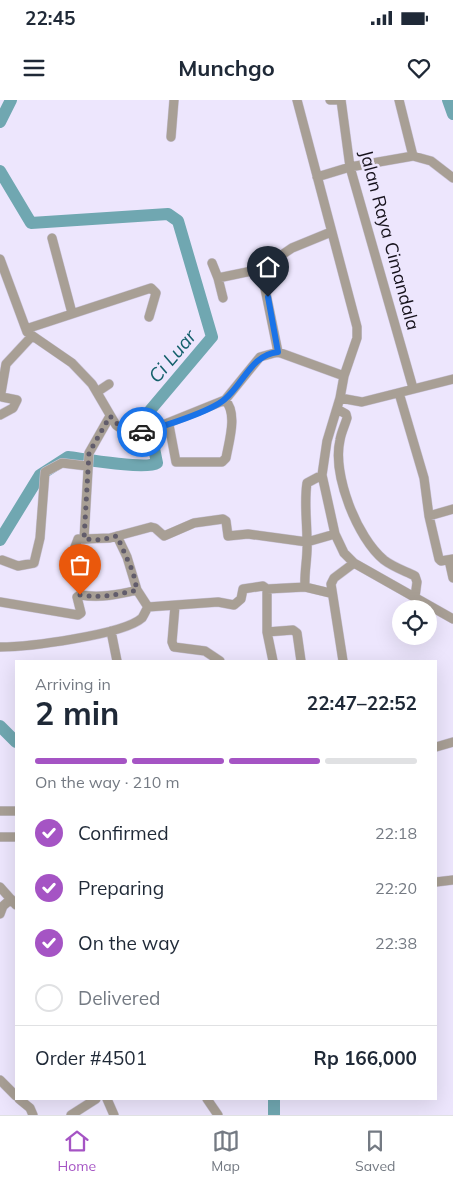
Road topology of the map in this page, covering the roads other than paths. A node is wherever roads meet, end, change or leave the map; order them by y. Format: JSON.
{"nodes":[{"id":1,"x":174,"y":100,"type":"edge"},
{"id":2,"x":297,"y":100,"type":"edge"},
{"id":3,"x":330,"y":100,"type":"edge"},
{"id":4,"x":340,"y":100,"type":"edge"},
{"id":5,"x":399,"y":100,"type":"edge"},
{"id":6,"x":171,"y":137,"type":"dead end"},
{"id":7,"x":413,"y":156,"type":"junction"},
{"id":8,"x":350,"y":168,"type":"junction"},
{"id":9,"x":317,"y":177,"type":"junction"},
{"id":10,"x":453,"y":178,"type":"edge"},
{"id":11,"x":331,"y":232,"type":"junction"},
{"id":12,"x":52,"y":238,"type":"dead end"},
{"id":13,"x":0,"y":259,"type":"edge"},
{"id":14,"x":212,"y":264,"type":"dead end"},
{"id":15,"x":261,"y":269,"type":"junction"},
{"id":16,"x":218,"y":278,"type":"junction"},
{"id":17,"x":224,"y":298,"type":"dead end"},
{"id":18,"x":72,"y":313,"type":"junction"},
{"id":19,"x":150,"y":317,"type":"dead end"},
{"id":20,"x":29,"y":332,"type":"junction"},
{"id":21,"x":278,"y":352,"type":"junction"},
{"id":22,"x":344,"y":376,"type":"junction"},
{"id":23,"x":453,"y":379,"type":"edge"},
{"id":24,"x":109,"y":384,"type":"dead end"},
{"id":25,"x":413,"y":388,"type":"junction"},
{"id":26,"x":97,"y":392,"type":"junction"},
{"id":27,"x":399,"y":393,"type":"junction"},
{"id":28,"x":340,"y":398,"type":"junction"},
{"id":29,"x":225,"y":400,"type":"junction"},
{"id":30,"x":337,"y":409,"type":"junction"},
{"id":31,"x":0,"y":415,"type":"edge"},
{"id":32,"x":110,"y":416,"type":"junction"},
{"id":33,"x":168,"y":424,"type":"junction"},
{"id":34,"x":327,"y":441,"type":"junction"},
{"id":35,"x":339,"y":441,"type":"junction"},
{"id":36,"x":88,"y":460,"type":"junction"},
{"id":37,"x":322,"y":475,"type":"junction"},
{"id":38,"x":453,"y":509,"type":"edge"},
{"id":39,"x":429,"y":516,"type":"junction"},
{"id":40,"x":335,"y":534,"type":"junction"},
{"id":41,"x":117,"y":536,"type":"junction"},
{"id":42,"x":84,"y":539,"type":"junction"},
{"id":43,"x":307,"y":542,"type":"junction"},
{"id":44,"x":2,"y":560,"type":"dead end"},
{"id":45,"x":451,"y":560,"type":"edge"},
{"id":46,"x":354,"y":562,"type":"junction"},
{"id":47,"x":74,"y":565,"type":"dead end"},
{"id":48,"x":453,"y":578,"type":"edge"},
{"id":49,"x":305,"y":587,"type":"junction"},
{"id":50,"x":267,"y":589,"type":"junction"},
{"id":51,"x":137,"y":590,"type":"junction"},
{"id":52,"x":330,"y":593,"type":"junction"},
{"id":53,"x":415,"y":597,"type":"junction"},
{"id":54,"x":0,"y":602,"type":"edge"},
{"id":55,"x":175,"y":606,"type":"junction"},
{"id":56,"x":148,"y":607,"type":"junction"},
{"id":57,"x":453,"y":619,"type":"edge"},
{"id":58,"x":111,"y":631,"type":"junction"},
{"id":59,"x":267,"y":632,"type":"junction"},
{"id":60,"x":0,"y":647,"type":"edge"},
{"id":61,"x":117,"y":660,"type":"edge"},
{"id":62,"x":218,"y":660,"type":"edge"},
{"id":63,"x":273,"y":660,"type":"edge"},
{"id":64,"x":301,"y":660,"type":"edge"},
{"id":65,"x":343,"y":660,"type":"edge"},
{"id":66,"x":453,"y":742,"type":"edge"},
{"id":67,"x":437,"y":747,"type":"edge"},
{"id":68,"x":0,"y":811,"type":"edge"},
{"id":69,"x":15,"y":811,"type":"edge"},
{"id":70,"x":0,"y":837,"type":"edge"},
{"id":71,"x":15,"y":838,"type":"edge"},
{"id":72,"x":453,"y":880,"type":"edge"},
{"id":73,"x":437,"y":882,"type":"edge"},
{"id":74,"x":0,"y":888,"type":"edge"},
{"id":75,"x":14,"y":902,"type":"edge"},
{"id":76,"x":0,"y":914,"type":"edge"},
{"id":77,"x":0,"y":1080,"type":"edge"},
{"id":78,"x":15,"y":1095,"type":"edge"},
{"id":79,"x":20,"y":1100,"type":"edge"},
{"id":80,"x":94,"y":1100,"type":"edge"},
{"id":81,"x":107,"y":1100,"type":"edge"},
{"id":82,"x":208,"y":1100,"type":"edge"},
{"id":83,"x":33,"y":1115,"type":"edge"},
{"id":84,"x":71,"y":1115,"type":"edge"},
{"id":85,"x":114,"y":1115,"type":"edge"},
{"id":86,"x":218,"y":1115,"type":"edge"}],
"edges":[{"from":1,"to":6,"type":"street"},
{"from":2,"to":9,"type":"street"},
{"from":3,"to":4,"type":"street"},
{"from":4,"to":8,"type":"street","name":"Jalan Raya Cimandala"},
{"from":5,"to":7,"type":"street"},
{"from":7,"to":8,"type":"street"},
{"from":7,"to":10,"type":"street"},
{"from":8,"to":9,"type":"street"},
{"from":8,"to":25,"type":"street","name":"Jalan Raya Cimandala"},
{"from":9,"to":11,"type":"street"},
{"from":11,"to":15,"type":"street"},
{"from":11,"to":22,"type":"street"},
{"from":12,"to":18,"type":"street"},
{"from":13,"to":20,"type":"street"},
{"from":14,"to":16,"type":"street"},
{"from":15,"to":16,"type":"street"},
{"from":15,"to":21,"type":"street"},
{"from":16,"to":17,"type":"street"},
{"from":18,"to":19,"type":"street"},
{"from":18,"to":20,"type":"street"},
{"from":20,"to":26,"type":"street"},
{"from":20,"to":31,"type":"street"},
{"from":21,"to":22,"type":"street"},
{"from":21,"to":29,"type":"street"},
{"from":22,"to":28,"type":"street"},
{"from":23,"to":25,"type":"street"},
{"from":24,"to":26,"type":"street"},
{"from":25,"to":27,"type":"street"},
{"from":26,"to":32,"type":"street"},
{"from":27,"to":28,"type":"street"},
{"from":27,"to":39,"type":"street"},
{"from":28,"to":30,"type":"street"},
{"from":29,"to":33,"type":"street"},
{"from":29,"to":33,"type":"street"},
{"from":30,"to":34,"type":"street"},
{"from":30,"to":35,"type":"street"},
{"from":32,"to":33,"type":"street"},
{"from":32,"to":36,"type":"street"},
{"from":34,"to":35,"type":"street"},
{"from":34,"to":37,"type":"street"},
{"from":35,"to":53,"type":"street"},
{"from":36,"to":42,"type":"street"},
{"from":36,"to":44,"type":"street"},
{"from":37,"to":40,"type":"street"},
{"from":37,"to":43,"type":"street"},
{"from":38,"to":39,"type":"street"},
{"from":39,"to":45,"type":"street"},
{"from":40,"to":43,"type":"street"},
{"from":40,"to":46,"type":"street"},
{"from":41,"to":42,"type":"street"},
{"from":41,"to":43,"type":"street"},
{"from":41,"to":51,"type":"street"},
{"from":42,"to":47,"type":"street"},
{"from":43,"to":49,"type":"street"},
{"from":45,"to":48,"type":"street"},
{"from":46,"to":52,"type":"street"},
{"from":46,"to":53,"type":"street"},
{"from":49,"to":50,"type":"street"},
{"from":49,"to":52,"type":"street"},
{"from":50,"to":55,"type":"street"},
{"from":50,"to":59,"type":"street"},
{"from":51,"to":54,"type":"street"},
{"from":51,"to":56,"type":"street"},
{"from":52,"to":65,"type":"street"},
{"from":53,"to":57,"type":"street"},
{"from":55,"to":56,"type":"street"},
{"from":55,"to":62,"type":"street"},
{"from":56,"to":58,"type":"street"},
{"from":58,"to":60,"type":"street"},
{"from":58,"to":61,"type":"street"},
{"from":59,"to":63,"type":"street"},
{"from":59,"to":64,"type":"street"},
{"from":66,"to":67,"type":"street"},
{"from":68,"to":69,"type":"street"},
{"from":70,"to":71,"type":"street"},
{"from":72,"to":73,"type":"street"},
{"from":74,"to":75,"type":"street"},
{"from":75,"to":76,"type":"street"},
{"from":77,"to":78,"type":"street"},
{"from":79,"to":83,"type":"street"},
{"from":80,"to":84,"type":"street"},
{"from":81,"to":85,"type":"street"},
{"from":82,"to":86,"type":"street"}]}
